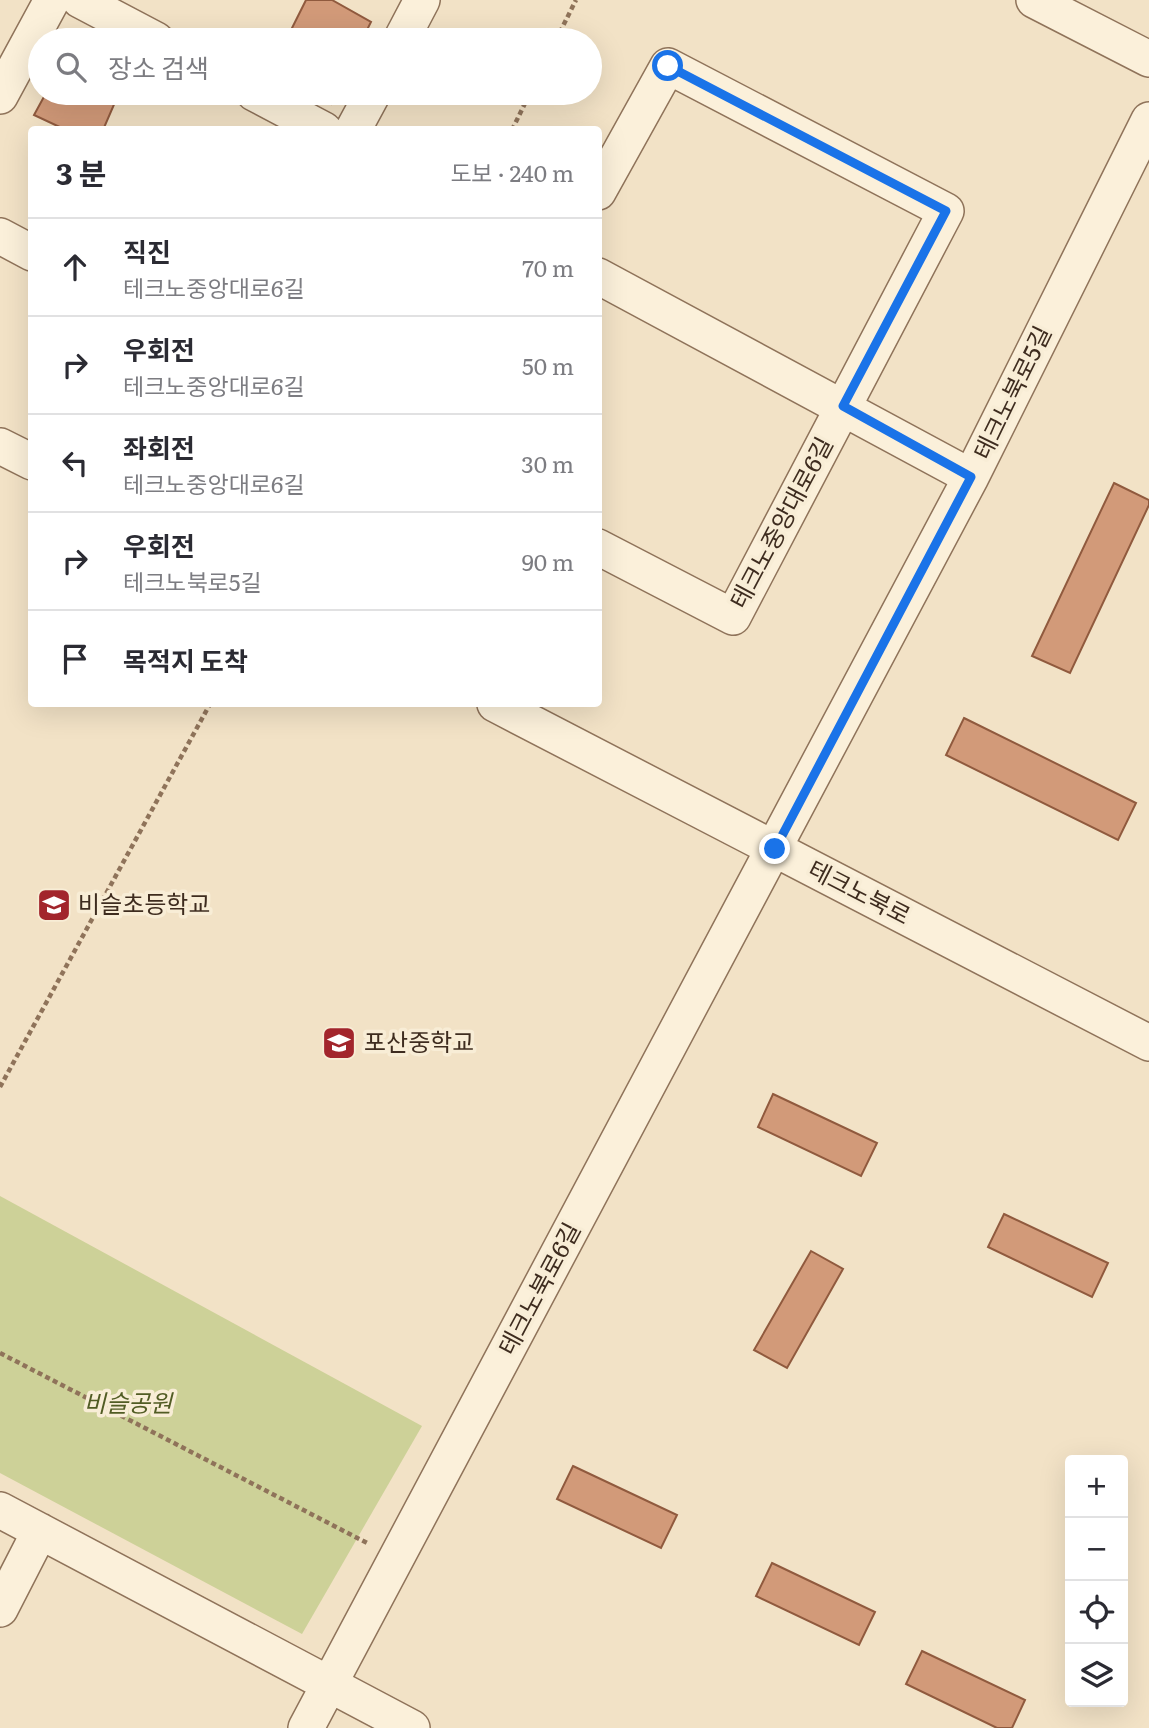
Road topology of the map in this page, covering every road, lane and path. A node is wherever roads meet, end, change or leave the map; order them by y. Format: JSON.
{"nodes":[{"id":1,"x":52,"y":0,"type":"edge"},
{"id":2,"x":80,"y":0,"type":"edge"},
{"id":3,"x":422,"y":0,"type":"edge"},
{"id":4,"x":576,"y":0,"type":"edge"},
{"id":5,"x":1034,"y":0,"type":"edge"},
{"id":6,"x":37,"y":28,"type":"edge"},
{"id":7,"x":133,"y":28,"type":"edge"},
{"id":8,"x":407,"y":28,"type":"edge"},
{"id":9,"x":562,"y":28,"type":"edge"},
{"id":10,"x":28,"y":44,"type":"edge"},
{"id":11,"x":1149,"y":59,"type":"edge"},
{"id":12,"x":0,"y":96,"type":"edge"},
{"id":13,"x":277,"y":105,"type":"edge"},
{"id":14,"x":367,"y":105,"type":"edge"},
{"id":15,"x":524,"y":105,"type":"edge"},
{"id":16,"x":1149,"y":120,"type":"edge"},
{"id":17,"x":316,"y":126,"type":"edge"},
{"id":18,"x":356,"y":126,"type":"edge"},
{"id":19,"x":514,"y":126,"type":"edge"},
{"id":20,"x":602,"y":185,"type":"edge"},
{"id":21,"x":0,"y":236,"type":"edge"},
{"id":22,"x":28,"y":251,"type":"edge"},
{"id":23,"x":602,"y":278,"type":"edge"},
{"id":24,"x":843,"y":406,"type":"junction"},
{"id":25,"x":0,"y":446,"type":"edge"},
{"id":26,"x":28,"y":460,"type":"edge"},
{"id":27,"x":971,"y":477,"type":"junction"},
{"id":28,"x":602,"y":549,"type":"edge"},
{"id":29,"x":209,"y":707,"type":"edge"},
{"id":30,"x":501,"y":707,"type":"edge"},
{"id":31,"x":775,"y":849,"type":"junction"},
{"id":32,"x":1149,"y":1043,"type":"edge"},
{"id":33,"x":0,"y":1087,"type":"edge"},
{"id":34,"x":0,"y":1353,"type":"edge"},
{"id":35,"x":0,"y":1510,"type":"edge"},
{"id":36,"x":40,"y":1531,"type":"junction"},
{"id":37,"x":397,"y":1558,"type":"junction"},
{"id":38,"x":0,"y":1609,"type":"edge"},
{"id":39,"x":330,"y":1683,"type":"junction"},
{"id":40,"x":306,"y":1728,"type":"edge"},
{"id":41,"x":412,"y":1728,"type":"edge"}],
"edges":[{"from":1,"to":6,"type":"street"},
{"from":2,"to":7,"type":"street"},
{"from":3,"to":8,"type":"street"},
{"from":4,"to":9,"type":"path"},
{"from":5,"to":11,"type":"street"},
{"from":10,"to":12,"type":"street"},
{"from":13,"to":17,"type":"street"},
{"from":14,"to":18,"type":"street"},
{"from":15,"to":19,"type":"path"},
{"from":16,"to":27,"type":"street","name":"테크노북로5길"},
{"from":20,"to":24,"type":"street","name":"테크노중앙대로6길"},
{"from":21,"to":22,"type":"street"},
{"from":23,"to":24,"type":"street","name":"테크노중앙대로6길"},
{"from":24,"to":27,"type":"street","name":"테크노중앙대로6길"},
{"from":24,"to":28,"type":"street","name":"테크노중앙대로6길"},
{"from":25,"to":26,"type":"street"},
{"from":27,"to":31,"type":"street","name":"테크노북로5길"},
{"from":29,"to":33,"type":"path"},
{"from":30,"to":31,"type":"street","name":"테크노북로"},
{"from":31,"to":32,"type":"street","name":"테크노북로"},
{"from":31,"to":37,"type":"street","name":"테크노북로6길"},
{"from":34,"to":37,"type":"path"},
{"from":35,"to":36,"type":"street"},
{"from":36,"to":38,"type":"street"},
{"from":36,"to":39,"type":"street"},
{"from":37,"to":39,"type":"street","name":"테크노북로6길"},
{"from":39,"to":40,"type":"street","name":"테크노북로6길"},
{"from":39,"to":41,"type":"street"}]}
